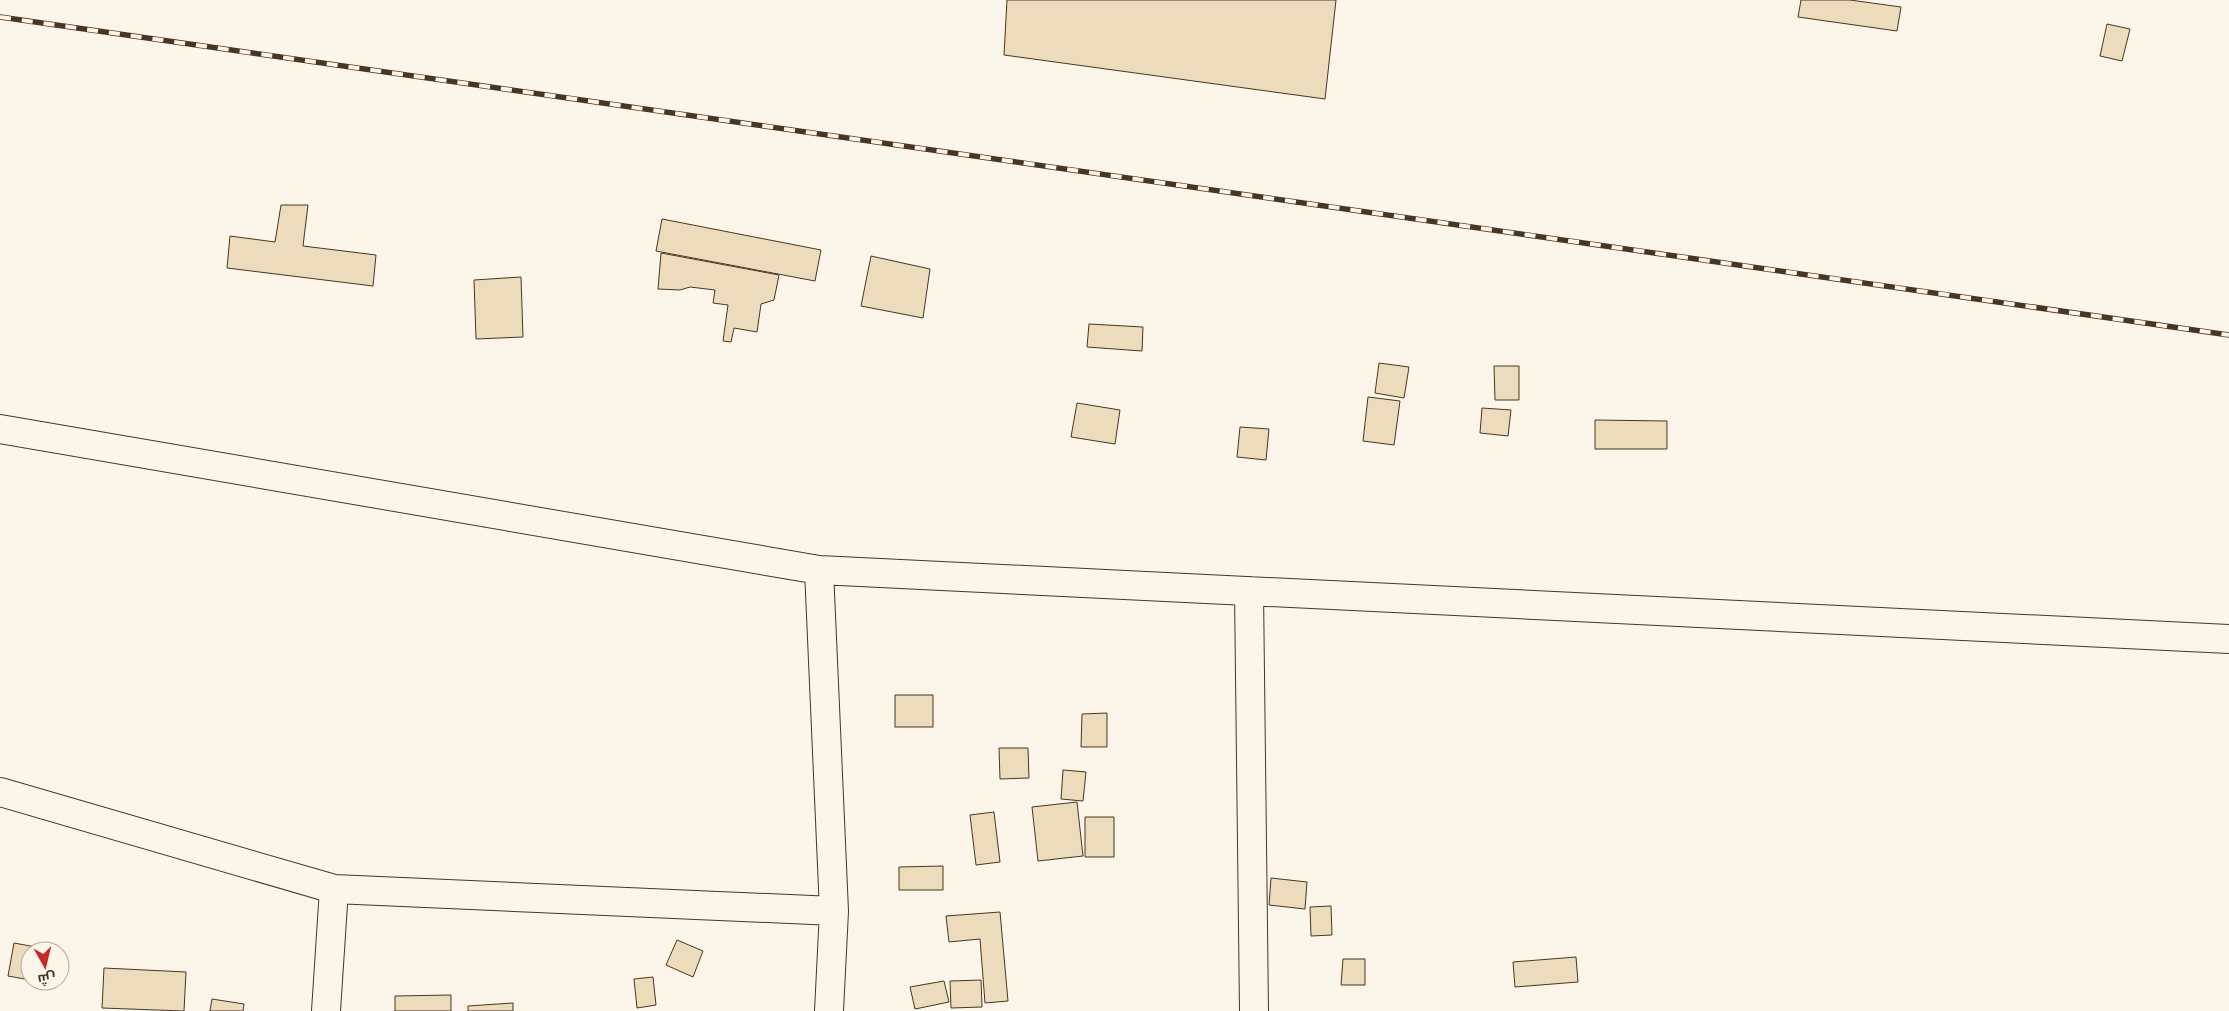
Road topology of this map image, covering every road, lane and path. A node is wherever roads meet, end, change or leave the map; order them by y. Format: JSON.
{"nodes":[{"id":1,"x":0,"y":429,"type":"edge"},
{"id":2,"x":819,"y":570,"type":"junction"},
{"id":3,"x":1249,"y":591,"type":"junction"},
{"id":4,"x":2229,"y":640,"type":"edge"},
{"id":5,"x":0,"y":792,"type":"edge"},
{"id":6,"x":334,"y":889,"type":"junction"},
{"id":7,"x":834,"y":911,"type":"junction"},
{"id":8,"x":326,"y":1011,"type":"edge"},
{"id":9,"x":829,"y":1011,"type":"edge"},
{"id":10,"x":1254,"y":1011,"type":"edge"}],
"edges":[{"from":1,"to":2,"type":"street"},
{"from":2,"to":3,"type":"street"},
{"from":2,"to":7,"type":"street"},
{"from":3,"to":4,"type":"street"},
{"from":3,"to":10,"type":"street"},
{"from":5,"to":6,"type":"street"},
{"from":6,"to":7,"type":"street"},
{"from":6,"to":8,"type":"street"},
{"from":7,"to":9,"type":"street"}]}
